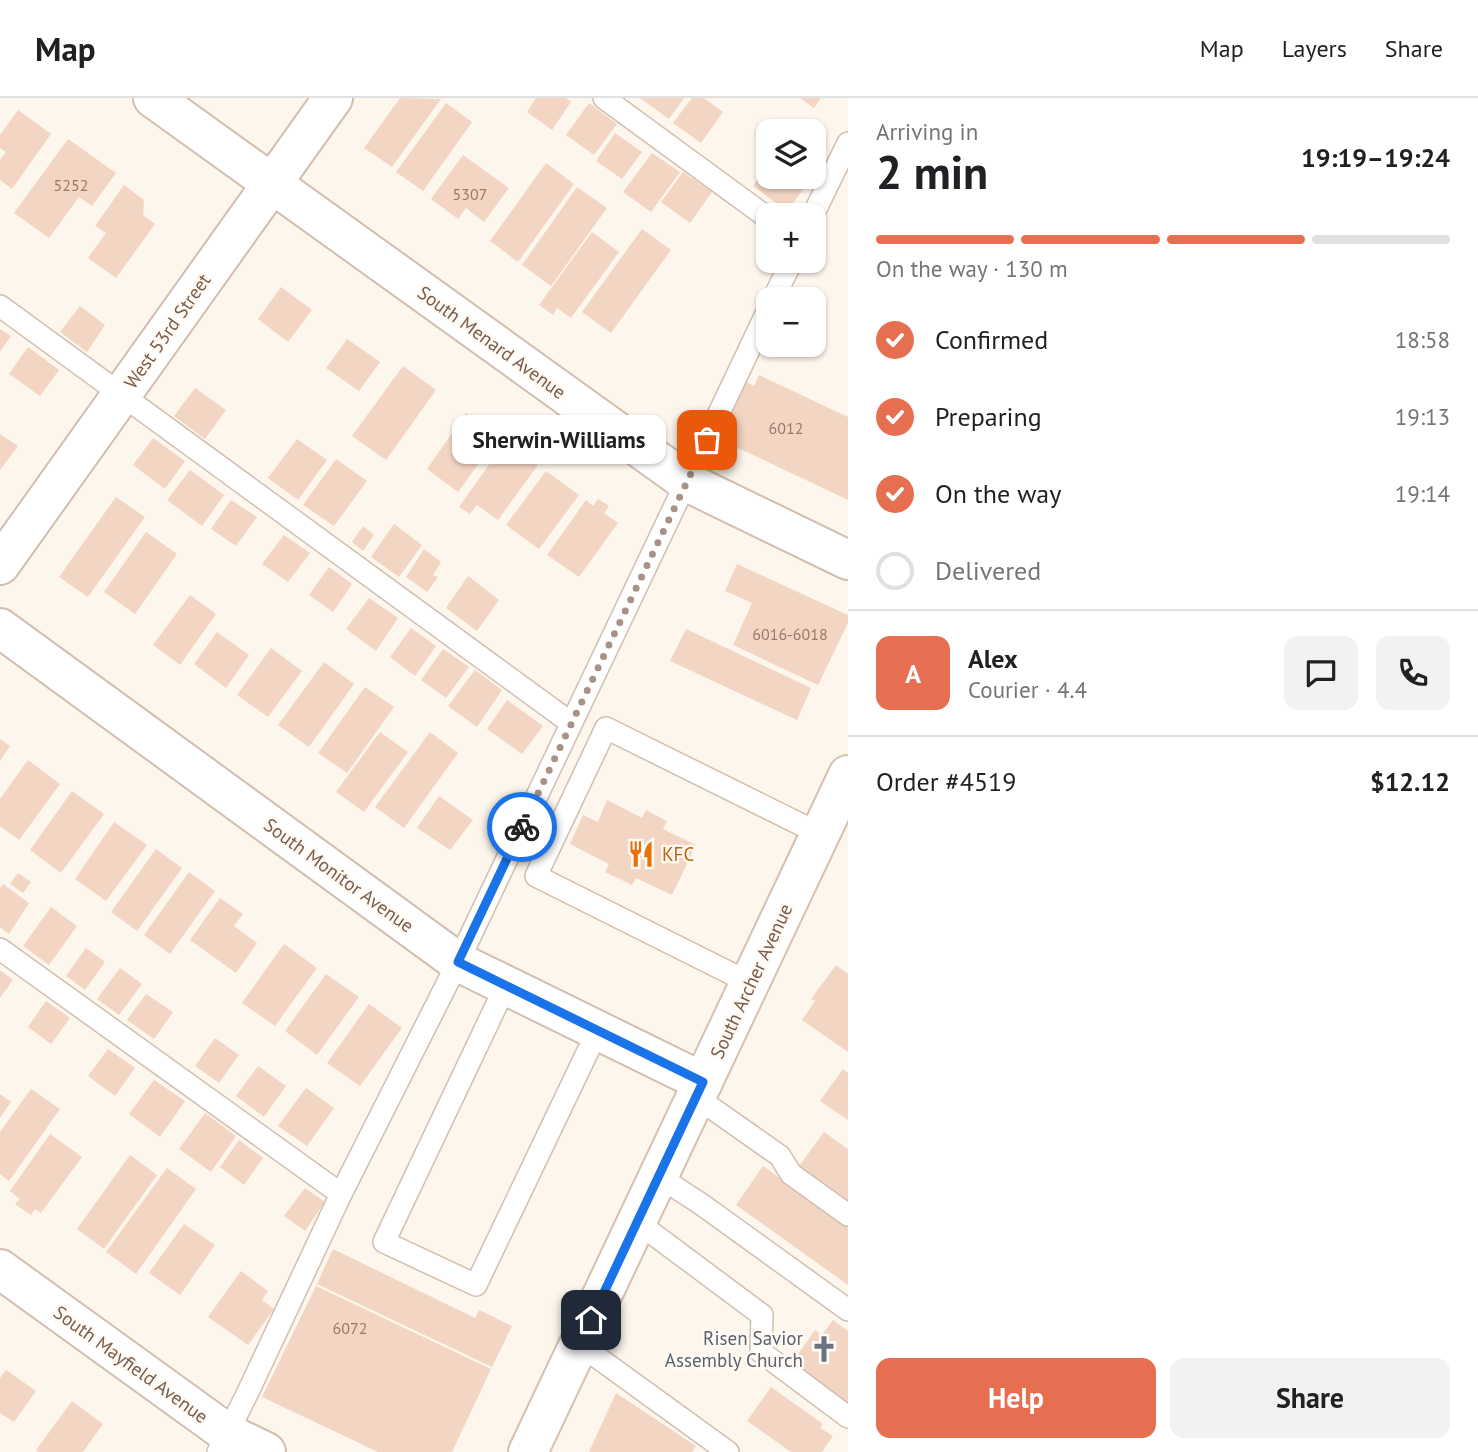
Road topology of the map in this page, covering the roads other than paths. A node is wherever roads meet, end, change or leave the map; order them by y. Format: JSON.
{"nodes":[{"id":1,"x":153,"y":98,"type":"edge"},
{"id":2,"x":333,"y":98,"type":"edge"},
{"id":3,"x":604,"y":98,"type":"edge"},
{"id":4,"x":848,"y":143,"type":"edge"},
{"id":5,"x":272,"y":185,"type":"junction"},
{"id":6,"x":819,"y":203,"type":"edge"},
{"id":7,"x":756,"y":209,"type":"edge"},
{"id":8,"x":0,"y":306,"type":"edge"},
{"id":9,"x":756,"y":335,"type":"edge"},
{"id":10,"x":122,"y":394,"type":"junction"},
{"id":11,"x":687,"y":482,"type":"junction"},
{"id":12,"x":848,"y":560,"type":"edge"},
{"id":13,"x":0,"y":565,"type":"edge"},
{"id":14,"x":0,"y":628,"type":"edge"},
{"id":15,"x":572,"y":723,"type":"junction"},
{"id":16,"x":848,"y":775,"type":"edge"},
{"id":17,"x":820,"y":834,"type":"junction"},
{"id":18,"x":0,"y":949,"type":"edge"},
{"id":19,"x":458,"y":962,"type":"junction"},
{"id":20,"x":750,"y":983,"type":"junction"},
{"id":21,"x":506,"y":985,"type":"junction"},
{"id":22,"x":598,"y":1030,"type":"junction"},
{"id":23,"x":700,"y":1089,"type":"junction"},
{"id":24,"x":658,"y":1176,"type":"junction"},
{"id":25,"x":341,"y":1194,"type":"junction"},
{"id":26,"x":848,"y":1215,"type":"edge"},
{"id":27,"x":637,"y":1222,"type":"junction"},
{"id":28,"x":0,"y":1269,"type":"edge"},
{"id":29,"x":848,"y":1310,"type":"edge"},
{"id":30,"x":579,"y":1344,"type":"junction"},
{"id":31,"x":848,"y":1417,"type":"edge"},
{"id":32,"x":223,"y":1442,"type":"edge"},
{"id":33,"x":266,"y":1452,"type":"edge"},
{"id":34,"x":528,"y":1452,"type":"edge"},
{"id":35,"x":728,"y":1452,"type":"edge"}],
"edges":[{"from":1,"to":5,"type":"street","name":"South Menard Avenue"},
{"from":2,"to":5,"type":"street","name":"West 53rd Street"},
{"from":3,"to":7,"type":"lane"},
{"from":4,"to":6,"type":"lane"},
{"from":5,"to":10,"type":"street","name":"West 53rd Street"},
{"from":5,"to":11,"type":"street","name":"South Menard Avenue"},
{"from":8,"to":10,"type":"lane"},
{"from":9,"to":11,"type":"lane"},
{"from":10,"to":13,"type":"street","name":"West 53rd Street"},
{"from":10,"to":15,"type":"lane"},
{"from":11,"to":12,"type":"street","name":"South Menard Avenue"},
{"from":11,"to":15,"type":"lane"},
{"from":14,"to":19,"type":"street","name":"South Monitor Avenue"},
{"from":15,"to":19,"type":"lane"},
{"from":16,"to":17,"type":"street","name":"South Archer Avenue"},
{"from":17,"to":20,"type":"street","name":"South Archer Avenue"},
{"from":17,"to":20,"type":"lane"},
{"from":18,"to":25,"type":"lane"},
{"from":19,"to":21,"type":"street","name":"South Monitor Avenue"},
{"from":19,"to":25,"type":"lane"},
{"from":20,"to":23,"type":"street","name":"South Archer Avenue"},
{"from":21,"to":22,"type":"street","name":"South Monitor Avenue"},
{"from":21,"to":22,"type":"lane"},
{"from":22,"to":23,"type":"street","name":"South Monitor Avenue"},
{"from":23,"to":24,"type":"street","name":"South Archer Avenue"},
{"from":23,"to":26,"type":"lane"},
{"from":24,"to":27,"type":"street","name":"South Archer Avenue"},
{"from":24,"to":29,"type":"lane"},
{"from":25,"to":32,"type":"lane"},
{"from":27,"to":30,"type":"street","name":"South Archer Avenue"},
{"from":27,"to":31,"type":"lane"},
{"from":28,"to":32,"type":"street","name":"South Mayfield Avenue"},
{"from":30,"to":34,"type":"street","name":"South Archer Avenue"},
{"from":30,"to":35,"type":"lane"},
{"from":32,"to":33,"type":"street","name":"South Mayfield Avenue"}]}
